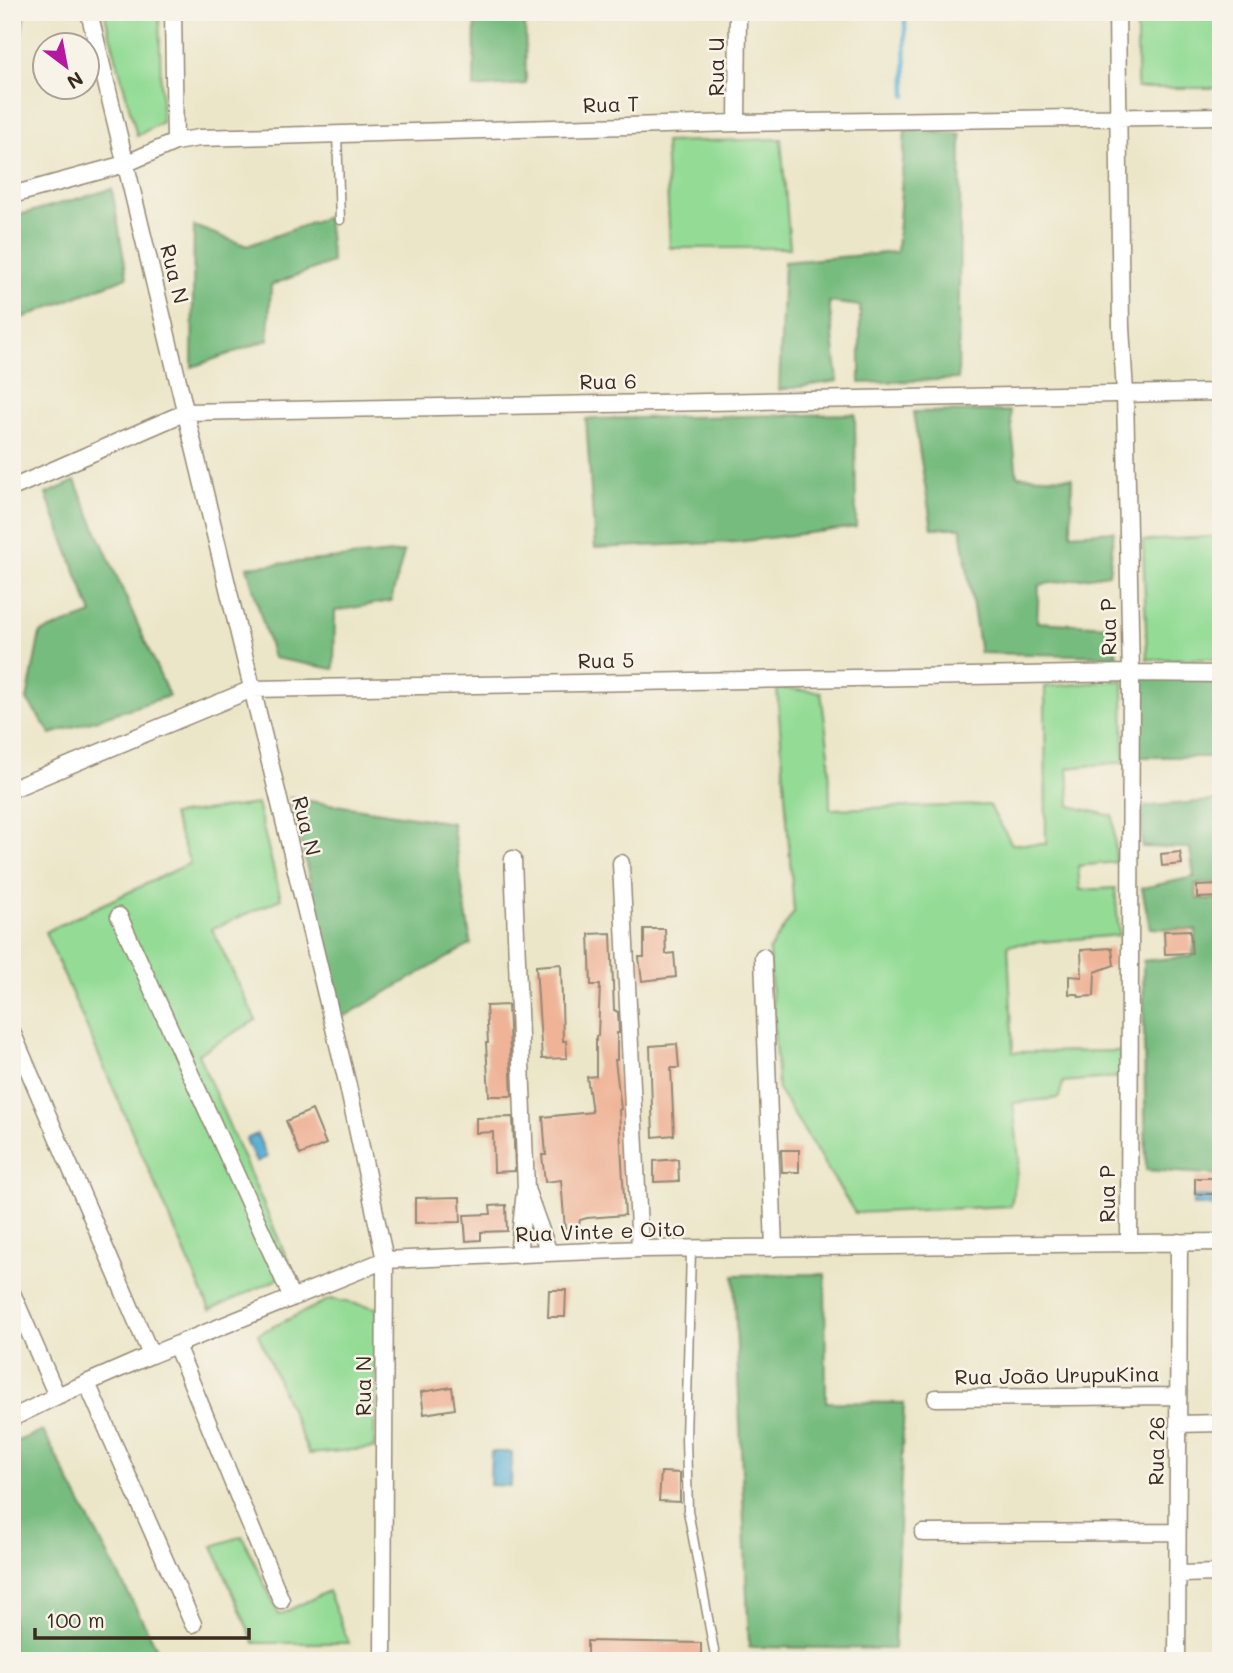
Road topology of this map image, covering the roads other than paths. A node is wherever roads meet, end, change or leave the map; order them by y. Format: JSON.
{"nodes":[{"id":1,"x":89,"y":12,"type":"edge"},
{"id":2,"x":173,"y":12,"type":"edge"},
{"id":3,"x":738,"y":12,"type":"edge"},
{"id":4,"x":1117,"y":12,"type":"edge"},
{"id":5,"x":1118,"y":116,"type":"junction"},
{"id":6,"x":1221,"y":116,"type":"edge"},
{"id":7,"x":737,"y":123,"type":"junction"},
{"id":8,"x":337,"y":134,"type":"junction"},
{"id":9,"x":175,"y":142,"type":"junction"},
{"id":10,"x":125,"y":164,"type":"junction"},
{"id":11,"x":12,"y":195,"type":"edge"},
{"id":12,"x":340,"y":220,"type":"dead end"},
{"id":13,"x":1221,"y":392,"type":"edge"},
{"id":14,"x":1125,"y":393,"type":"junction"},
{"id":15,"x":186,"y":412,"type":"junction"},
{"id":16,"x":12,"y":488,"type":"edge"},
{"id":17,"x":1130,"y":673,"type":"junction"},
{"id":18,"x":1221,"y":674,"type":"edge"},
{"id":19,"x":251,"y":689,"type":"junction"},
{"id":20,"x":12,"y":789,"type":"edge"},
{"id":21,"x":513,"y":859,"type":"dead end"},
{"id":22,"x":621,"y":863,"type":"dead end"},
{"id":23,"x":119,"y":916,"type":"dead end"},
{"id":24,"x":763,"y":957,"type":"dead end"},
{"id":25,"x":12,"y":1032,"type":"edge"},
{"id":26,"x":526,"y":1189,"type":"junction"},
{"id":27,"x":1129,"y":1242,"type":"junction"},
{"id":28,"x":1180,"y":1242,"type":"junction"},
{"id":29,"x":1221,"y":1242,"type":"edge"},
{"id":30,"x":774,"y":1248,"type":"junction"},
{"id":31,"x":691,"y":1249,"type":"junction"},
{"id":32,"x":640,"y":1250,"type":"junction"},
{"id":33,"x":549,"y":1253,"type":"junction"},
{"id":34,"x":518,"y":1255,"type":"junction"},
{"id":35,"x":385,"y":1260,"type":"junction"},
{"id":36,"x":12,"y":1293,"type":"edge"},
{"id":37,"x":292,"y":1298,"type":"junction"},
{"id":38,"x":176,"y":1345,"type":"junction"},
{"id":39,"x":151,"y":1355,"type":"junction"},
{"id":40,"x":87,"y":1383,"type":"junction"},
{"id":41,"x":57,"y":1396,"type":"junction"},
{"id":42,"x":1178,"y":1396,"type":"junction"},
{"id":43,"x":936,"y":1398,"type":"dead end"},
{"id":44,"x":12,"y":1418,"type":"edge"},
{"id":45,"x":1221,"y":1423,"type":"edge"},
{"id":46,"x":1178,"y":1424,"type":"junction"},
{"id":47,"x":1177,"y":1532,"type":"junction"},
{"id":48,"x":923,"y":1533,"type":"dead end"},
{"id":49,"x":1221,"y":1573,"type":"edge"},
{"id":50,"x":1178,"y":1574,"type":"junction"},
{"id":51,"x":281,"y":1600,"type":"dead end"},
{"id":52,"x":194,"y":1624,"type":"dead end"},
{"id":53,"x":383,"y":1661,"type":"edge"},
{"id":54,"x":716,"y":1661,"type":"edge"},
{"id":55,"x":1177,"y":1661,"type":"edge"}],
"edges":[{"from":1,"to":10,"type":"street","name":"Rua N"},
{"from":2,"to":9,"type":"street"},
{"from":3,"to":7,"type":"street","name":"Rua U"},
{"from":4,"to":5,"type":"street","name":"Rua P"},
{"from":5,"to":6,"type":"street","name":"Rua T"},
{"from":5,"to":7,"type":"street","name":"Rua T"},
{"from":5,"to":14,"type":"street","name":"Rua P"},
{"from":7,"to":8,"type":"street","name":"Rua T"},
{"from":8,"to":9,"type":"street","name":"Rua T"},
{"from":8,"to":12,"type":"lane"},
{"from":9,"to":10,"type":"street","name":"Rua T"},
{"from":10,"to":11,"type":"street","name":"Rua T"},
{"from":10,"to":15,"type":"street","name":"Rua N"},
{"from":13,"to":14,"type":"street","name":"Rua 6"},
{"from":14,"to":15,"type":"street","name":"Rua 6"},
{"from":14,"to":17,"type":"street","name":"Rua P"},
{"from":15,"to":16,"type":"street","name":"Rua 6"},
{"from":15,"to":19,"type":"street","name":"Rua N"},
{"from":17,"to":18,"type":"street","name":"Rua 5"},
{"from":17,"to":19,"type":"street","name":"Rua 5"},
{"from":17,"to":27,"type":"street","name":"Rua P"},
{"from":19,"to":20,"type":"street","name":"Rua 5"},
{"from":19,"to":35,"type":"street","name":"Rua N"},
{"from":21,"to":26,"type":"street"},
{"from":22,"to":32,"type":"street"},
{"from":23,"to":37,"type":"street"},
{"from":24,"to":30,"type":"street"},
{"from":25,"to":39,"type":"street"},
{"from":26,"to":33,"type":"street"},
{"from":26,"to":34,"type":"street"},
{"from":27,"to":28,"type":"street","name":"Rua Vinte e Oito"},
{"from":27,"to":30,"type":"street","name":"Rua Vinte e Oito"},
{"from":28,"to":29,"type":"street","name":"Rua Vinte e Oito"},
{"from":28,"to":42,"type":"street","name":"Rua 26"},
{"from":30,"to":31,"type":"street","name":"Rua Vinte e Oito"},
{"from":31,"to":32,"type":"street","name":"Rua Vinte e Oito"},
{"from":31,"to":54,"type":"lane"},
{"from":32,"to":33,"type":"street","name":"Rua Vinte e Oito"},
{"from":33,"to":34,"type":"street","name":"Rua Vinte e Oito"},
{"from":34,"to":35,"type":"street","name":"Rua Vinte e Oito"},
{"from":35,"to":37,"type":"street","name":"Rua Vinte e Oito"},
{"from":35,"to":53,"type":"street","name":"Rua N"},
{"from":36,"to":41,"type":"street"},
{"from":37,"to":38,"type":"street","name":"Rua Vinte e Oito"},
{"from":38,"to":39,"type":"street","name":"Rua Vinte e Oito"},
{"from":38,"to":51,"type":"street"},
{"from":39,"to":40,"type":"street","name":"Rua Vinte e Oito"},
{"from":40,"to":41,"type":"street","name":"Rua Vinte e Oito"},
{"from":40,"to":52,"type":"street"},
{"from":41,"to":44,"type":"street","name":"Rua Vinte e Oito"},
{"from":42,"to":43,"type":"street","name":"Rua João UrupuKina"},
{"from":42,"to":46,"type":"street","name":"Rua 26"},
{"from":45,"to":46,"type":"street"},
{"from":46,"to":47,"type":"street","name":"Rua 26"},
{"from":47,"to":48,"type":"street"},
{"from":47,"to":50,"type":"street","name":"Rua 26"},
{"from":49,"to":50,"type":"street"},
{"from":50,"to":55,"type":"street","name":"Rua 26"}]}
